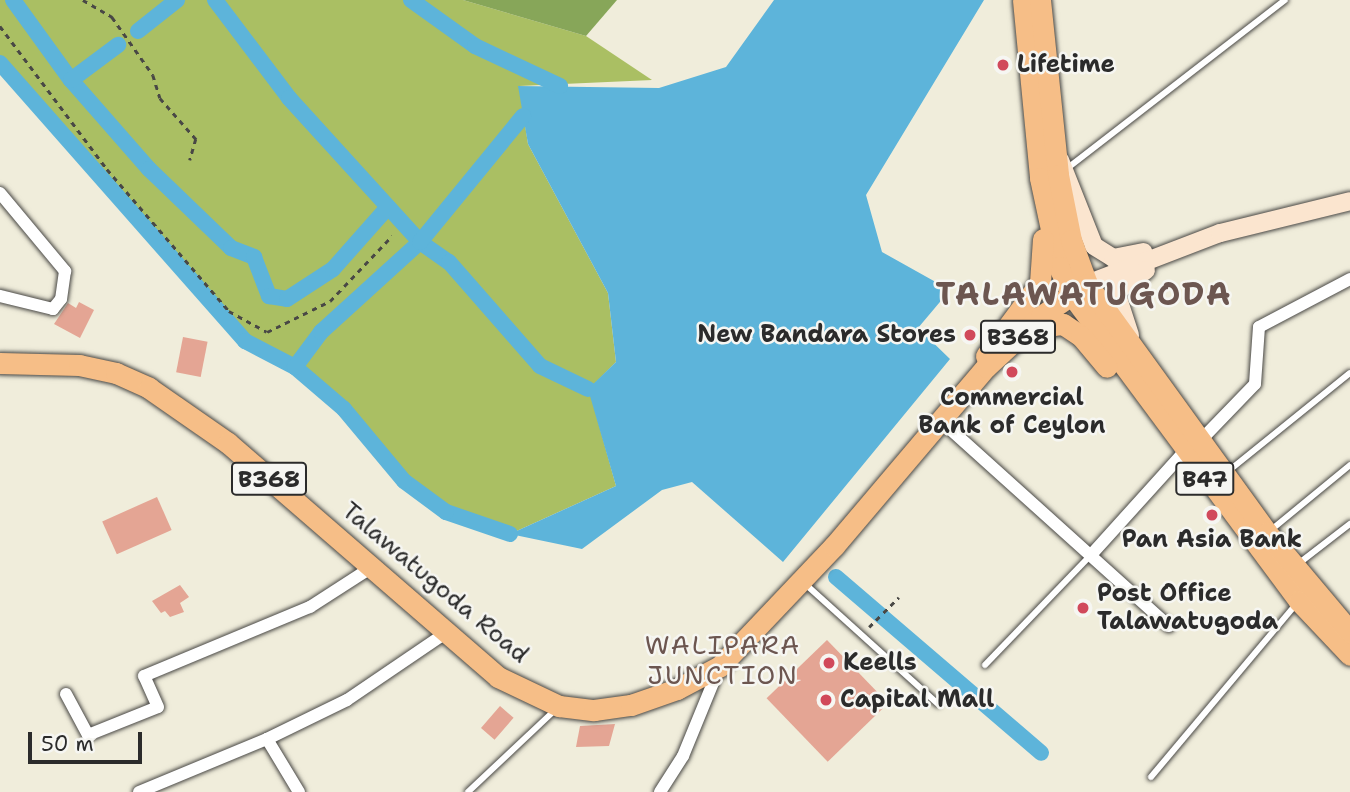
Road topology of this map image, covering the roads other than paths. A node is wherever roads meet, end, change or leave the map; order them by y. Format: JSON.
{"nodes":[{"id":1,"x":1023,"y":0,"type":"edge"},
{"id":2,"x":1040,"y":0,"type":"edge"},
{"id":3,"x":1285,"y":0,"type":"edge"},
{"id":4,"x":1062,"y":172,"type":"junction"},
{"id":5,"x":0,"y":193,"type":"edge"},
{"id":6,"x":1043,"y":193,"type":"junction"},
{"id":7,"x":1350,"y":201,"type":"edge"},
{"id":8,"x":1188,"y":244,"type":"junction"},
{"id":9,"x":1350,"y":279,"type":"edge"},
{"id":10,"x":1079,"y":289,"type":"junction"},
{"id":11,"x":0,"y":296,"type":"edge"},
{"id":12,"x":0,"y":363,"type":"edge"},
{"id":13,"x":1143,"y":366,"type":"junction"},
{"id":14,"x":1350,"y":373,"type":"edge"},
{"id":15,"x":970,"y":385,"type":"junction"},
{"id":16,"x":1149,"y":404,"type":"junction"},
{"id":17,"x":940,"y":420,"type":"junction"},
{"id":18,"x":1192,"y":446,"type":"junction"},
{"id":19,"x":1350,"y":465,"type":"edge"},
{"id":20,"x":1224,"y":474,"type":"junction"},
{"id":21,"x":1350,"y":524,"type":"edge"},
{"id":22,"x":1267,"y":533,"type":"junction"},
{"id":23,"x":1091,"y":555,"type":"junction"},
{"id":24,"x":372,"y":566,"type":"junction"},
{"id":25,"x":1293,"y":567,"type":"junction"},
{"id":26,"x":802,"y":581,"type":"junction"},
{"id":27,"x":1305,"y":595,"type":"junction"},
{"id":28,"x":1169,"y":626,"type":"dead end"},
{"id":29,"x":447,"y":632,"type":"junction"},
{"id":30,"x":1350,"y":632,"type":"edge"},
{"id":31,"x":1350,"y":655,"type":"edge"},
{"id":32,"x":985,"y":665,"type":"dead end"},
{"id":33,"x":720,"y":666,"type":"junction"},
{"id":34,"x":66,"y":694,"type":"dead end"},
{"id":35,"x":938,"y":704,"type":"dead end"},
{"id":36,"x":559,"y":705,"type":"junction"},
{"id":37,"x":267,"y":739,"type":"junction"},
{"id":38,"x":1151,"y":777,"type":"dead end"},
{"id":39,"x":139,"y":792,"type":"edge"},
{"id":40,"x":299,"y":792,"type":"edge"},
{"id":41,"x":468,"y":792,"type":"edge"},
{"id":42,"x":660,"y":792,"type":"edge"}],
"edges":[{"from":1,"to":6,"type":"main road","number":"B47"},
{"from":2,"to":4,"type":"main road","number":"B47"},
{"from":3,"to":4,"type":"lane"},
{"from":4,"to":8,"type":"main road"},
{"from":4,"to":10,"type":"main road","number":"B47"},
{"from":5,"to":11,"type":"street"},
{"from":6,"to":10,"type":"main road","number":"B47"},
{"from":6,"to":15,"type":"main road"},
{"from":7,"to":8,"type":"main road"},
{"from":8,"to":10,"type":"main road"},
{"from":8,"to":13,"type":"main road"},
{"from":9,"to":18,"type":"street"},
{"from":10,"to":13,"type":"main road","number":"B47"},
{"from":10,"to":15,"type":"main road","name":"Talawatugoda Road","number":"B368"},
{"from":10,"to":16,"type":"main road","number":"B47"},
{"from":12,"to":24,"type":"main road","name":"Talawatugoda Road","number":"B368"},
{"from":13,"to":18,"type":"main road","number":"B47"},
{"from":14,"to":20,"type":"lane"},
{"from":15,"to":16,"type":"main road"},
{"from":15,"to":17,"type":"main road","name":"Talawatugoda Road","number":"B368"},
{"from":16,"to":18,"type":"main road","number":"B47"},
{"from":17,"to":23,"type":"street"},
{"from":17,"to":26,"type":"main road","name":"Talawatugoda Road","number":"B368"},
{"from":18,"to":20,"type":"main road","number":"B47"},
{"from":18,"to":23,"type":"street"},
{"from":18,"to":27,"type":"main road","number":"B47"},
{"from":19,"to":22,"type":"lane"},
{"from":20,"to":22,"type":"main road","number":"B47"},
{"from":21,"to":25,"type":"lane"},
{"from":22,"to":25,"type":"main road","number":"B47"},
{"from":23,"to":28,"type":"street"},
{"from":23,"to":32,"type":"lane"},
{"from":24,"to":29,"type":"main road","name":"Talawatugoda Road","number":"B368"},
{"from":24,"to":34,"type":"street"},
{"from":25,"to":27,"type":"main road","number":"B47"},
{"from":26,"to":33,"type":"main road","name":"Talawatugoda Road","number":"B368"},
{"from":26,"to":35,"type":"lane"},
{"from":27,"to":30,"type":"main road","number":"B47"},
{"from":27,"to":31,"type":"main road","number":"B47"},
{"from":27,"to":38,"type":"lane"},
{"from":29,"to":36,"type":"main road","name":"Talawatugoda Road","number":"B368"},
{"from":29,"to":37,"type":"street"},
{"from":33,"to":36,"type":"main road","name":"Talawatugoda Road","number":"B368"},
{"from":33,"to":42,"type":"street"},
{"from":36,"to":41,"type":"lane"},
{"from":37,"to":39,"type":"street"},
{"from":37,"to":40,"type":"street"}]}
